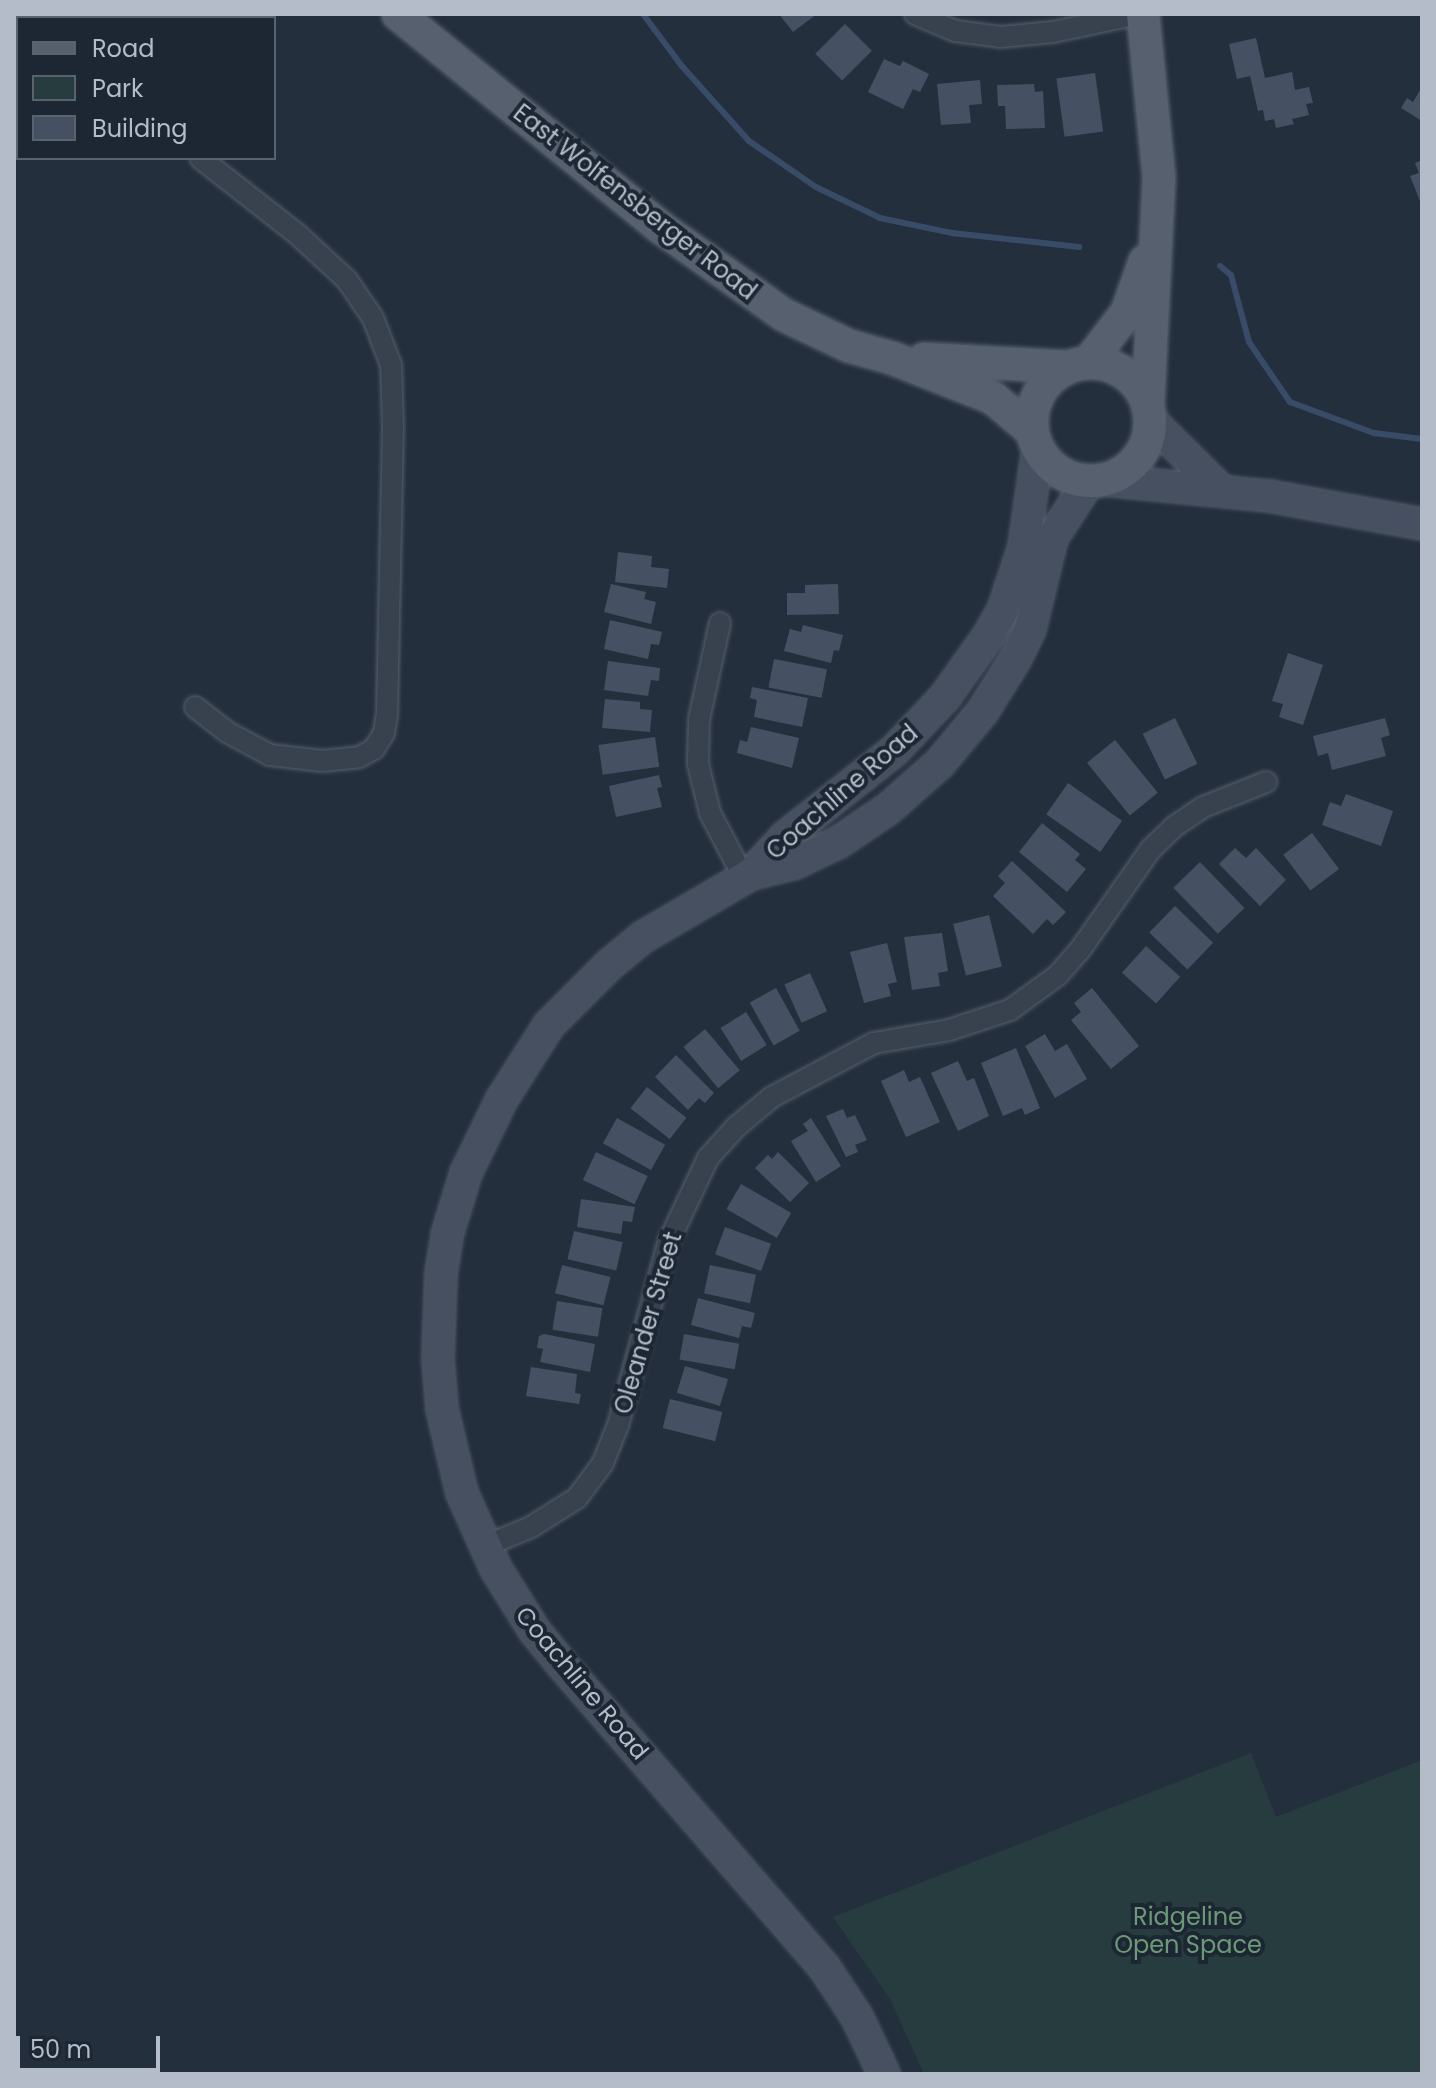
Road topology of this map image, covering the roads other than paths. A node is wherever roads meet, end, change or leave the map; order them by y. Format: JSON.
{"nodes":[{"id":1,"x":398,"y":14,"type":"edge"},
{"id":2,"x":915,"y":14,"type":"edge"},
{"id":3,"x":1141,"y":14,"type":"edge"},
{"id":4,"x":203,"y":160,"type":"edge"},
{"id":5,"x":1157,"y":228,"type":"junction"},
{"id":6,"x":892,"y":358,"type":"junction"},
{"id":7,"x":1078,"y":365,"type":"junction"},
{"id":8,"x":1149,"y":414,"type":"junction"},
{"id":9,"x":1035,"y":440,"type":"junction"},
{"id":10,"x":1097,"y":480,"type":"junction"},
{"id":11,"x":1220,"y":489,"type":"junction"},
{"id":12,"x":1422,"y":524,"type":"edge"},
{"id":13,"x":720,"y":623,"type":"dead end"},
{"id":14,"x":195,"y":707,"type":"dead end"},
{"id":15,"x":1266,"y":782,"type":"dead end"},
{"id":16,"x":747,"y":876,"type":"junction"},
{"id":17,"x":485,"y":1546,"type":"junction"},
{"id":18,"x":884,"y":2074,"type":"edge"}],
"edges":[{"from":1,"to":6,"type":"main road","name":"East Wolfensberger Road"},
{"from":2,"to":3,"type":"street"},
{"from":3,"to":5,"type":"main road"},
{"from":4,"to":14,"type":"street"},
{"from":5,"to":7,"type":"main road"},
{"from":5,"to":8,"type":"main road"},
{"from":6,"to":7,"type":"main road","name":"East Wolfensberger Road"},
{"from":6,"to":9,"type":"main road","name":"East Wolfensberger Road"},
{"from":7,"to":8,"type":"main road"},
{"from":7,"to":9,"type":"main road"},
{"from":8,"to":10,"type":"main road"},
{"from":8,"to":11,"type":"main road"},
{"from":9,"to":10,"type":"main road"},
{"from":9,"to":16,"type":"main road","name":"Coachline Road"},
{"from":10,"to":11,"type":"main road"},
{"from":10,"to":16,"type":"main road","name":"Coachline Road"},
{"from":11,"to":12,"type":"main road"},
{"from":13,"to":16,"type":"street"},
{"from":15,"to":17,"type":"street","name":"Oleander Street"},
{"from":16,"to":17,"type":"main road","name":"Coachline Road"},
{"from":17,"to":18,"type":"main road","name":"Coachline Road"}]}
